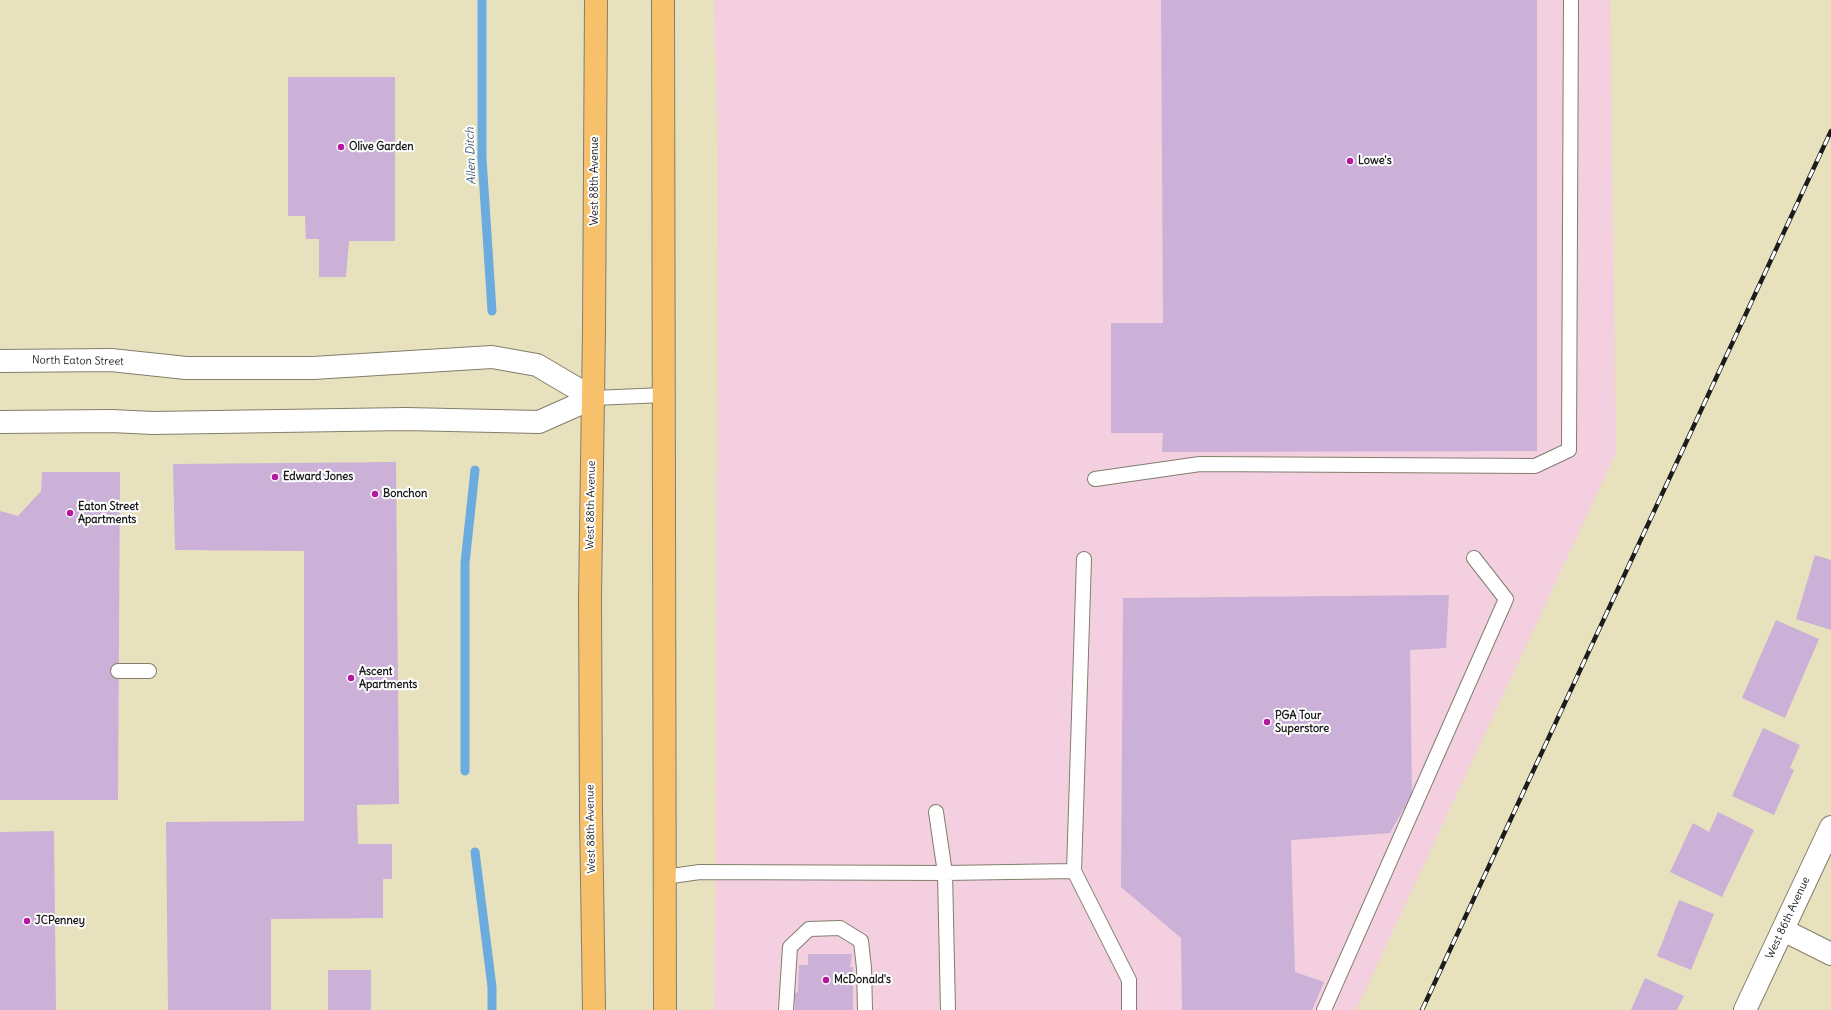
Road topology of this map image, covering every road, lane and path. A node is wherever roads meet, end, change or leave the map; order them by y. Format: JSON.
{"nodes":[{"id":1,"x":596,"y":0,"type":"edge"},
{"id":2,"x":663,"y":0,"type":"edge"},
{"id":3,"x":1571,"y":0,"type":"edge"},
{"id":4,"x":0,"y":361,"type":"edge"},
{"id":5,"x":664,"y":395,"type":"junction"},
{"id":6,"x":593,"y":398,"type":"junction"},
{"id":7,"x":0,"y":422,"type":"edge"},
{"id":8,"x":1095,"y":479,"type":"dead end"},
{"id":9,"x":1474,"y":558,"type":"dead end"},
{"id":10,"x":1084,"y":559,"type":"dead end"},
{"id":11,"x":118,"y":671,"type":"dead end"},
{"id":12,"x":149,"y":671,"type":"dead end"},
{"id":13,"x":936,"y":812,"type":"dead end"},
{"id":14,"x":1831,"y":827,"type":"edge"},
{"id":15,"x":1074,"y":871,"type":"junction"},
{"id":16,"x":945,"y":873,"type":"junction"},
{"id":17,"x":664,"y":877,"type":"junction"},
{"id":18,"x":1783,"y":930,"type":"junction"},
{"id":19,"x":1831,"y":954,"type":"edge"},
{"id":20,"x":594,"y":1010,"type":"edge"},
{"id":21,"x":665,"y":1010,"type":"edge"},
{"id":22,"x":786,"y":1010,"type":"edge"},
{"id":23,"x":865,"y":1010,"type":"edge"},
{"id":24,"x":948,"y":1010,"type":"edge"},
{"id":25,"x":1129,"y":1010,"type":"edge"},
{"id":26,"x":1324,"y":1010,"type":"edge"},
{"id":27,"x":1745,"y":1010,"type":"edge"}],
"edges":[{"from":1,"to":6,"type":"main road","name":"West 88th Avenue"},
{"from":2,"to":5,"type":"main road"},
{"from":3,"to":8,"type":"lane"},
{"from":4,"to":6,"type":"street","name":"North Eaton Street"},
{"from":5,"to":6,"type":"lane"},
{"from":5,"to":17,"type":"main road"},
{"from":6,"to":7,"type":"street"},
{"from":6,"to":20,"type":"main road","name":"West 88th Avenue"},
{"from":9,"to":26,"type":"lane"},
{"from":10,"to":15,"type":"lane"},
{"from":11,"to":12,"type":"lane"},
{"from":13,"to":16,"type":"lane"},
{"from":14,"to":18,"type":"street","name":"West 86th Avenue"},
{"from":15,"to":16,"type":"lane"},
{"from":15,"to":25,"type":"lane"},
{"from":16,"to":17,"type":"lane"},
{"from":16,"to":24,"type":"lane"},
{"from":17,"to":21,"type":"main road"},
{"from":18,"to":19,"type":"street"},
{"from":18,"to":27,"type":"street","name":"West 86th Avenue"},
{"from":22,"to":23,"type":"lane"}]}
